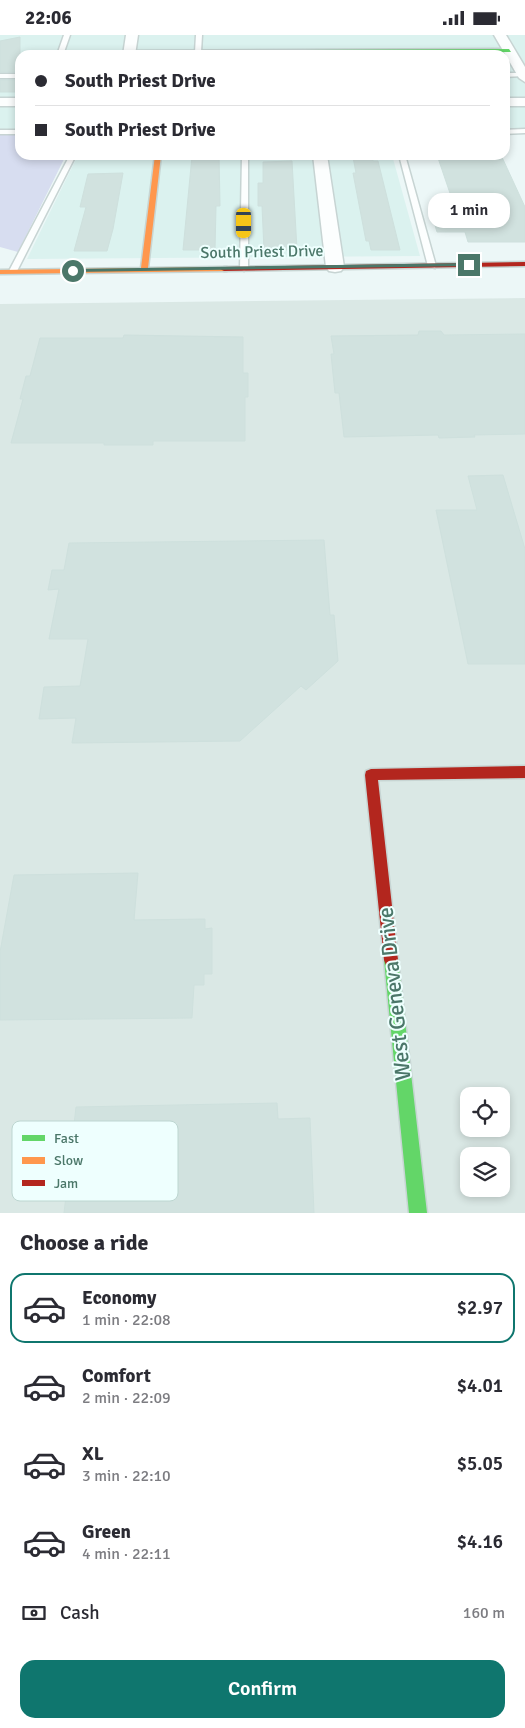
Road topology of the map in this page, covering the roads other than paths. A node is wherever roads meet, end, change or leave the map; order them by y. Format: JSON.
{"nodes":[{"id":1,"x":67,"y":35,"type":"edge"},
{"id":2,"x":132,"y":35,"type":"edge"},
{"id":3,"x":199,"y":35,"type":"edge"},
{"id":4,"x":500,"y":35,"type":"edge"},
{"id":5,"x":62,"y":50,"type":"edge"},
{"id":6,"x":130,"y":50,"type":"edge"},
{"id":7,"x":198,"y":50,"type":"edge"},
{"id":8,"x":508,"y":50,"type":"edge"},
{"id":9,"x":510,"y":53,"type":"edge"},
{"id":10,"x":510,"y":75,"type":"edge"},
{"id":11,"x":0,"y":76,"type":"edge"},
{"id":12,"x":15,"y":76,"type":"edge"},
{"id":13,"x":524,"y":76,"type":"edge"},
{"id":14,"x":0,"y":102,"type":"edge"},
{"id":15,"x":15,"y":102,"type":"edge"},
{"id":16,"x":510,"y":102,"type":"edge"},
{"id":17,"x":525,"y":102,"type":"edge"},
{"id":18,"x":15,"y":131,"type":"edge"},
{"id":19,"x":525,"y":131,"type":"edge"},
{"id":20,"x":0,"y":132,"type":"edge"},
{"id":21,"x":510,"y":132,"type":"edge"},
{"id":22,"x":70,"y":160,"type":"edge"},
{"id":23,"x":157,"y":160,"type":"edge"},
{"id":24,"x":244,"y":160,"type":"edge"},
{"id":25,"x":321,"y":160,"type":"edge"},
{"id":26,"x":403,"y":160,"type":"edge"},
{"id":27,"x":525,"y":264,"type":"edge"},
{"id":28,"x":432,"y":266,"type":"junction"},
{"id":29,"x":335,"y":267,"type":"junction"},
{"id":30,"x":244,"y":269,"type":"junction"},
{"id":31,"x":144,"y":270,"type":"junction"},
{"id":32,"x":14,"y":271,"type":"junction"},
{"id":33,"x":0,"y":272,"type":"edge"},
{"id":34,"x":525,"y":772,"type":"edge"},
{"id":35,"x":418,"y":1213,"type":"edge"}],
"edges":[{"from":1,"to":5,"type":"lane"},
{"from":2,"to":6,"type":"street"},
{"from":3,"to":7,"type":"lane"},
{"from":4,"to":8,"type":"street"},
{"from":9,"to":13,"type":"street"},
{"from":10,"to":13,"type":"lane"},
{"from":11,"to":12,"type":"lane"},
{"from":14,"to":15,"type":"street"},
{"from":16,"to":17,"type":"street"},
{"from":18,"to":20,"type":"lane"},
{"from":19,"to":21,"type":"lane"},
{"from":22,"to":32,"type":"lane"},
{"from":23,"to":31,"type":"street"},
{"from":24,"to":30,"type":"lane"},
{"from":25,"to":29,"type":"street"},
{"from":26,"to":28,"type":"lane"},
{"from":27,"to":28,"type":"street","name":"South Priest Drive"},
{"from":28,"to":29,"type":"street","name":"South Priest Drive"},
{"from":29,"to":30,"type":"street","name":"South Priest Drive"},
{"from":30,"to":31,"type":"street","name":"South Priest Drive"},
{"from":31,"to":32,"type":"street","name":"South Priest Drive"},
{"from":32,"to":33,"type":"street","name":"South Priest Drive"},
{"from":34,"to":35,"type":"street","name":"West Geneva Drive"}]}
